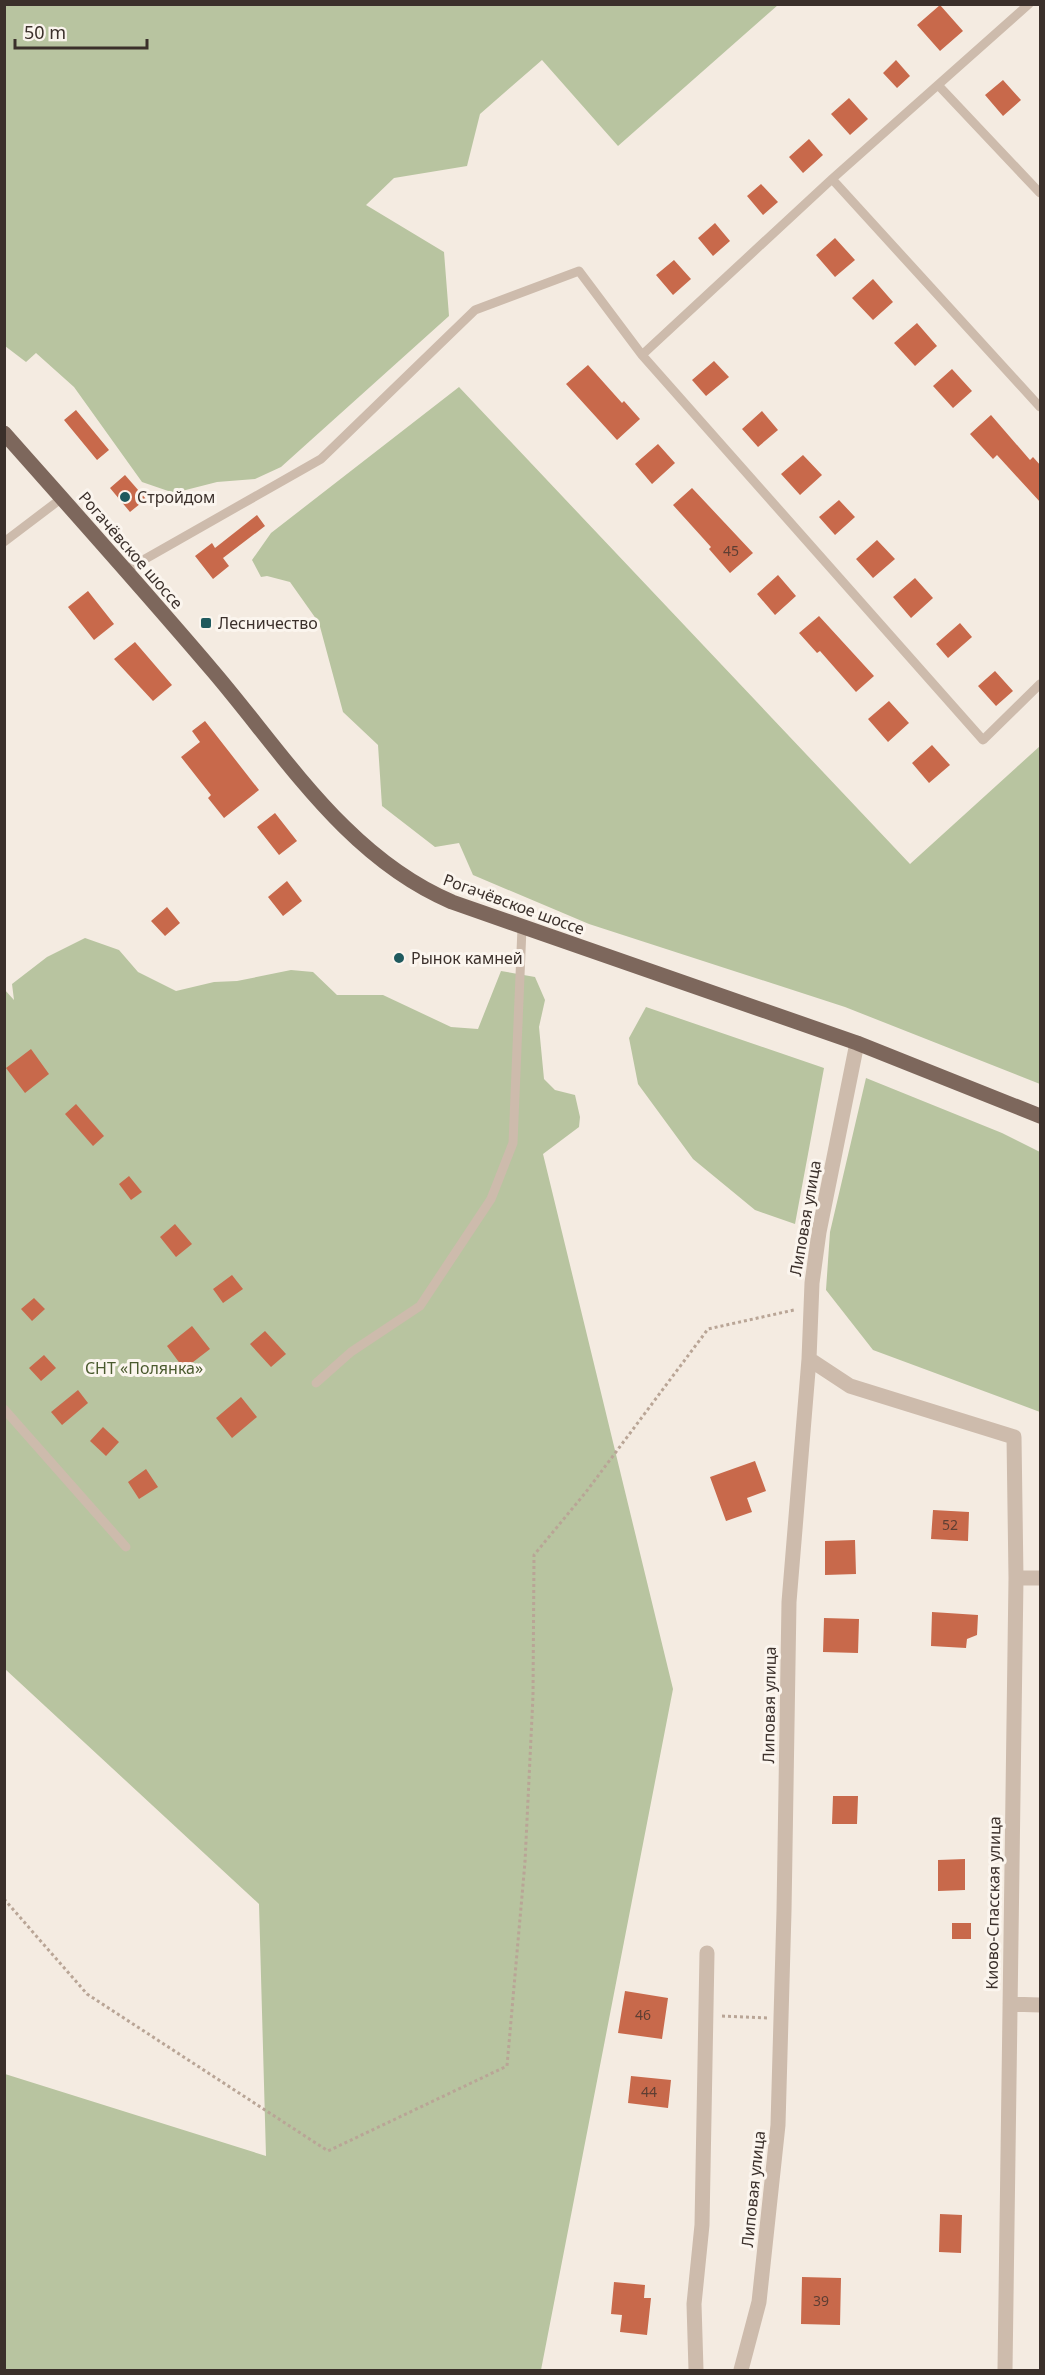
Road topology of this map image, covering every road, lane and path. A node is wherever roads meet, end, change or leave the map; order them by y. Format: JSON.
{"nodes":[{"id":1,"x":1029,"y":4,"type":"edge"},
{"id":2,"x":938,"y":85,"type":"junction"},
{"id":3,"x":832,"y":179,"type":"junction"},
{"id":4,"x":1041,"y":194,"type":"edge"},
{"id":5,"x":642,"y":355,"type":"junction"},
{"id":6,"x":1041,"y":407,"type":"edge"},
{"id":7,"x":4,"y":434,"type":"edge"},
{"id":8,"x":62,"y":498,"type":"junction"},
{"id":9,"x":4,"y":542,"type":"edge"},
{"id":10,"x":124,"y":571,"type":"junction"},
{"id":11,"x":1041,"y":684,"type":"edge"},
{"id":12,"x":522,"y":928,"type":"junction"},
{"id":13,"x":857,"y":1043,"type":"junction"},
{"id":14,"x":1041,"y":1116,"type":"edge"},
{"id":15,"x":811,"y":1306,"type":"junction"},
{"id":16,"x":809,"y":1359,"type":"junction"},
{"id":17,"x":316,"y":1383,"type":"dead end"},
{"id":18,"x":4,"y":1409,"type":"edge"},
{"id":19,"x":126,"y":1546,"type":"dead end"},
{"id":20,"x":1016,"y":1578,"type":"junction"},
{"id":21,"x":1041,"y":1578,"type":"edge"},
{"id":22,"x":4,"y":1899,"type":"edge"},
{"id":23,"x":707,"y":1953,"type":"dead end"},
{"id":24,"x":1010,"y":2004,"type":"junction"},
{"id":25,"x":1041,"y":2005,"type":"edge"},
{"id":26,"x":706,"y":2016,"type":"junction"},
{"id":27,"x":781,"y":2019,"type":"junction"},
{"id":28,"x":696,"y":2370,"type":"edge"},
{"id":29,"x":741,"y":2370,"type":"edge"},
{"id":30,"x":1005,"y":2370,"type":"edge"}],
"edges":[{"from":1,"to":2,"type":"lane"},
{"from":2,"to":3,"type":"lane"},
{"from":2,"to":4,"type":"lane"},
{"from":3,"to":5,"type":"lane"},
{"from":3,"to":6,"type":"lane"},
{"from":5,"to":10,"type":"lane"},
{"from":5,"to":11,"type":"lane"},
{"from":7,"to":8,"type":"main road","name":"Рогачёвское шоссе"},
{"from":8,"to":9,"type":"lane"},
{"from":8,"to":10,"type":"main road","name":"Рогачёвское шоссе"},
{"from":10,"to":12,"type":"main road","name":"Рогачёвское шоссе"},
{"from":12,"to":13,"type":"main road","name":"Рогачёвское шоссе"},
{"from":12,"to":17,"type":"lane"},
{"from":13,"to":14,"type":"main road","name":"Рогачёвское шоссе"},
{"from":13,"to":15,"type":"street","name":"Липовая улица"},
{"from":15,"to":16,"type":"street","name":"Липовая улица"},
{"from":15,"to":22,"type":"path"},
{"from":16,"to":20,"type":"street","name":"Киово-Спасская улица"},
{"from":16,"to":27,"type":"street","name":"Липовая улица"},
{"from":18,"to":19,"type":"lane"},
{"from":20,"to":21,"type":"street"},
{"from":20,"to":24,"type":"street","name":"Киово-Спасская улица"},
{"from":23,"to":26,"type":"street"},
{"from":24,"to":25,"type":"street"},
{"from":24,"to":30,"type":"street","name":"Киово-Спасская улица"},
{"from":26,"to":27,"type":"path"},
{"from":26,"to":28,"type":"street"},
{"from":27,"to":29,"type":"street","name":"Липовая улица"}]}
